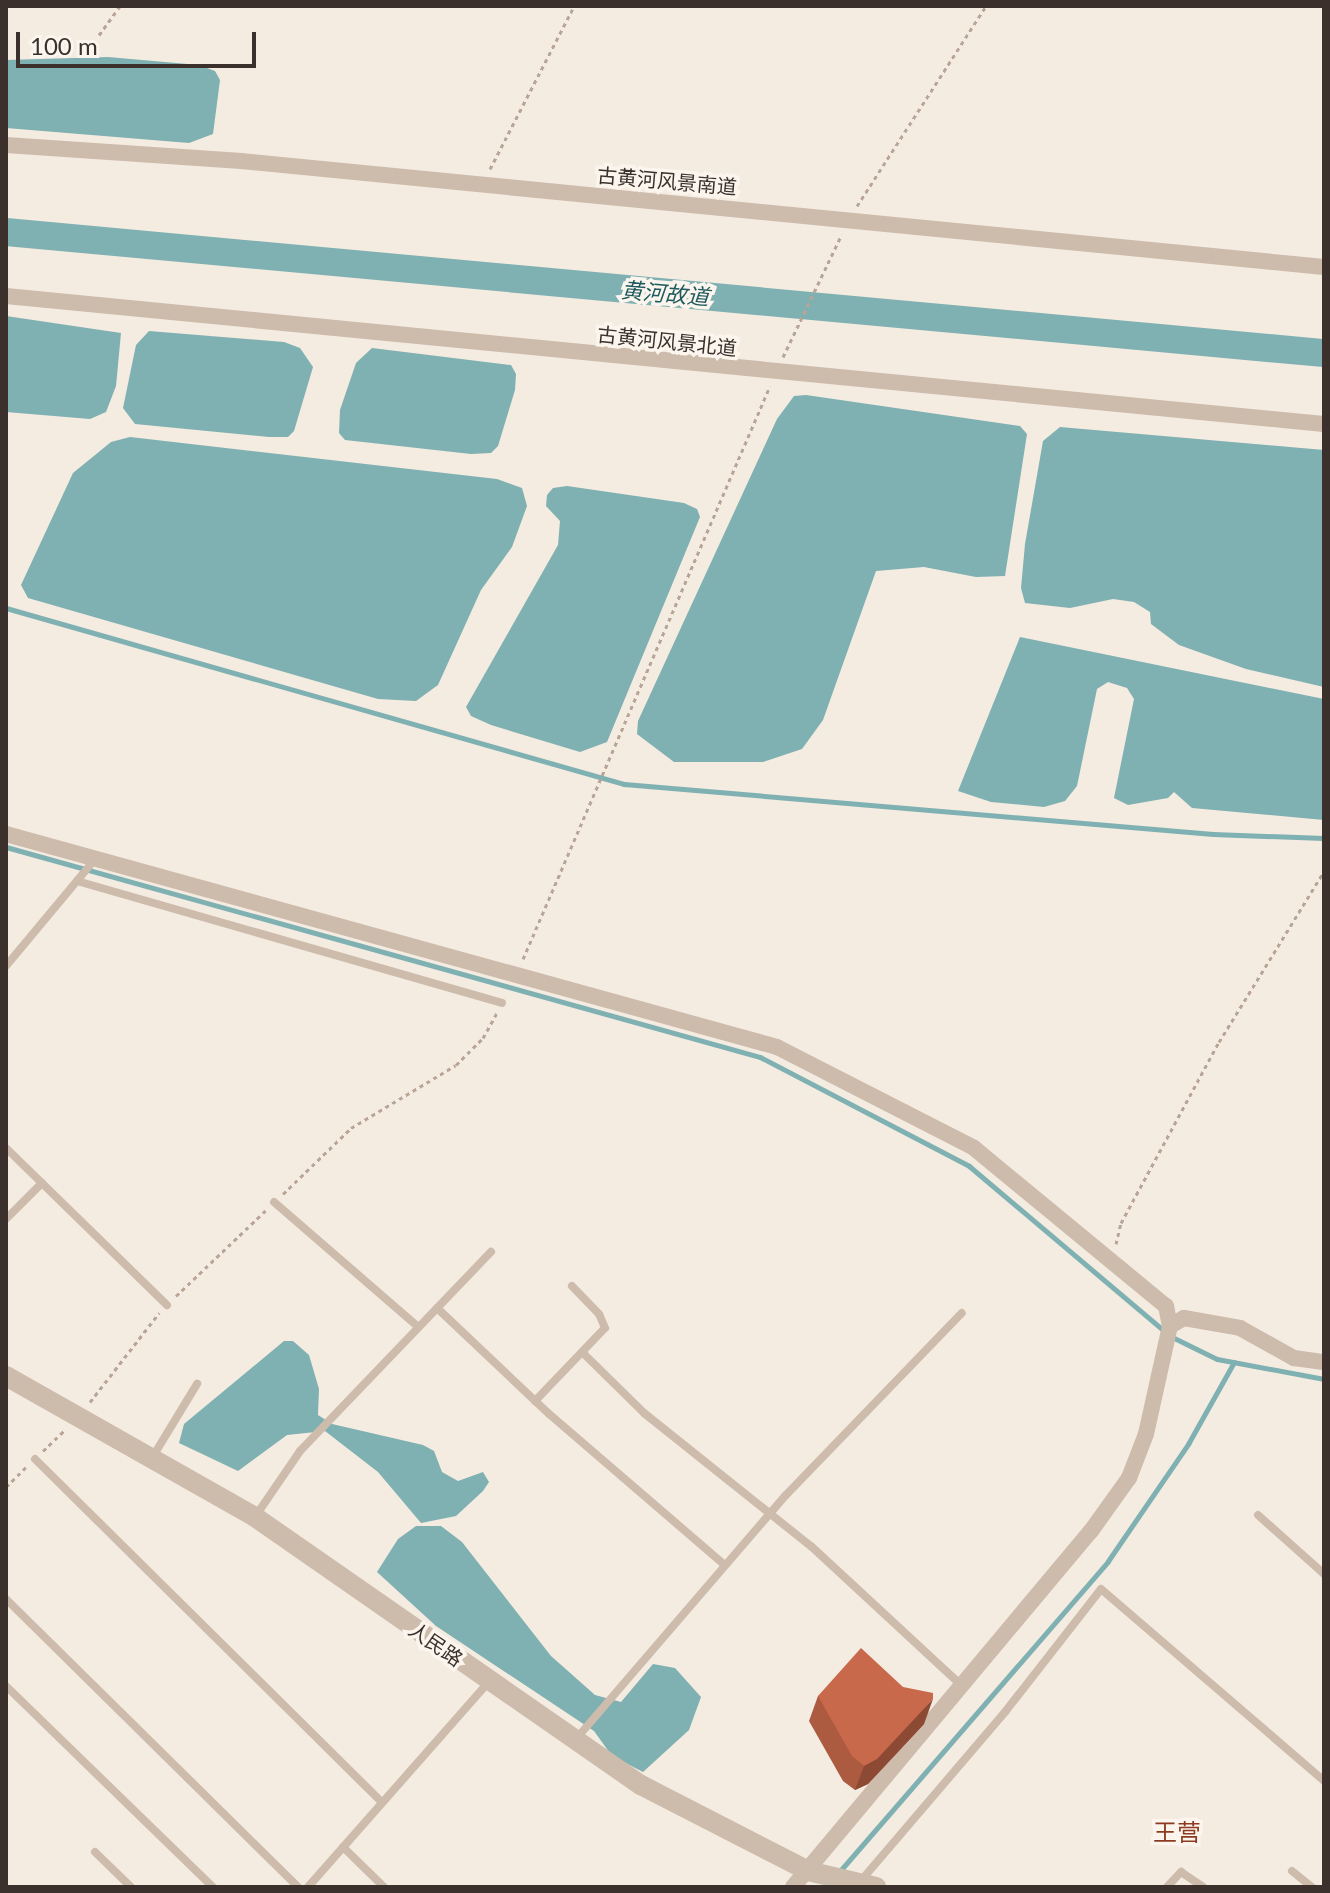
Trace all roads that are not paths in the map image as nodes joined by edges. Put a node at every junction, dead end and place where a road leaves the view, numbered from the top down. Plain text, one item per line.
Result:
1 (6, 145) edge
2 (1324, 267) edge
3 (6, 296) edge
4 (1324, 424) edge
5 (6, 834) edge
6 (93, 861) junction
7 (79, 878) junction
8 (6, 966) edge
9 (502, 1003) road end
10 (6, 1148) edge
11 (42, 1183) junction
12 (274, 1202) road end
13 (6, 1219) edge
14 (491, 1252) dead end
15 (572, 1286) dead end
16 (167, 1305) road end
17 (437, 1308) junction
18 (962, 1313) dead end
19 (417, 1326) junction
20 (1169, 1331) junction
21 (582, 1352) junction
22 (1324, 1362) edge
23 (6, 1376) edge
24 (197, 1384) dead end
25 (535, 1401) junction
26 (152, 1458) junction
27 (35, 1459) road end
28 (770, 1513) junction
29 (1258, 1515) dead end
30 (255, 1517) junction
31 (725, 1565) junction
32 (1324, 1574) edge
33 (6, 1599) edge
34 (489, 1681) junction
35 (6, 1686) edge
36 (962, 1686) junction
37 (575, 1740) junction
38 (1324, 1781) edge
39 (382, 1802) junction
40 (343, 1847) junction
41 (95, 1852) dead end
42 (1292, 1871) dead end
43 (842, 1879) edge
44 (131, 1887) edge
45 (213, 1887) edge
46 (298, 1887) edge
47 (308, 1887) edge
48 (384, 1887) edge
49 (793, 1887) edge
50 (1167, 1887) edge
51 (1203, 1887) edge
52 (1312, 1887) edge

1 - 2 street, 古黄河风景南道
3 - 4 street, 古黄河风景北道
5 - 6 street
6 - 7 lane
6 - 20 street
7 - 8 lane
7 - 9 lane
10 - 11 lane
11 - 13 lane
11 - 16 lane
12 - 19 lane
14 - 17 lane
15 - 21 lane
17 - 19 lane
17 - 25 lane
18 - 28 lane
19 - 30 lane
20 - 22 street
20 - 36 street
21 - 25 lane
21 - 28 lane
23 - 26 street, 人民路
24 - 26 lane
25 - 31 lane
26 - 30 street, 人民路
27 - 39 lane
28 - 31 lane
28 - 36 lane
29 - 32 lane
30 - 34 street, 人民路
31 - 37 lane
33 - 46 lane
34 - 37 street, 人民路
34 - 39 lane
35 - 45 lane
36 - 43 street
37 - 43 street, 人民路
38 - 43 lane
39 - 40 lane
40 - 47 lane
40 - 48 lane
41 - 44 lane
42 - 52 lane
43 - 49 street
50 - 51 lane

